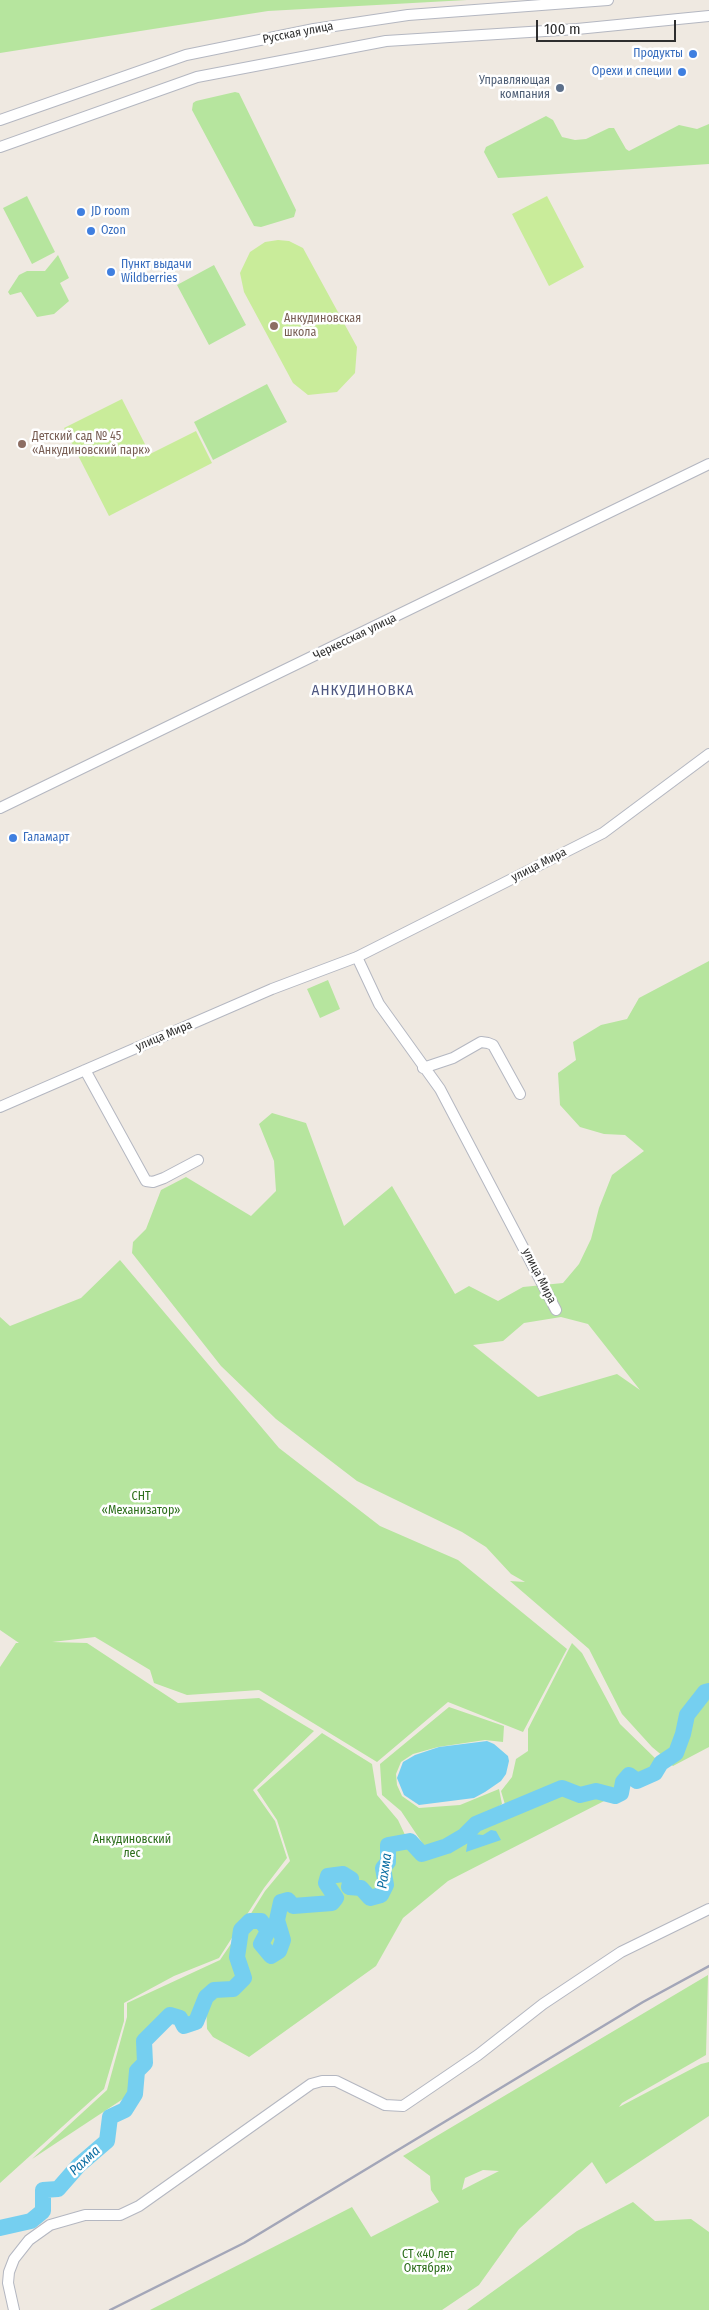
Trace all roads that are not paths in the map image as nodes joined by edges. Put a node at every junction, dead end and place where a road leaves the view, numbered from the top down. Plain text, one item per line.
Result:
1 (608, 0) edge
2 (709, 16) edge
3 (0, 120) edge
4 (0, 147) edge
5 (709, 464) edge
6 (709, 754) edge
7 (0, 808) edge
8 (357, 957) junction
9 (424, 1068) junction
10 (85, 1070) junction
11 (520, 1094) dead end
12 (0, 1107) edge
13 (198, 1160) dead end
14 (556, 1310) dead end
15 (709, 1909) edge
16 (14, 2310) edge

1 - 3 street, Русская улица
2 - 4 street
5 - 7 street, Черкесская улица
6 - 8 street, улица Мира
8 - 9 street, улица Мира
8 - 10 street, улица Мира
9 - 11 street
9 - 14 street, улица Мира
10 - 12 street, улица Мира
10 - 13 street
15 - 16 street

